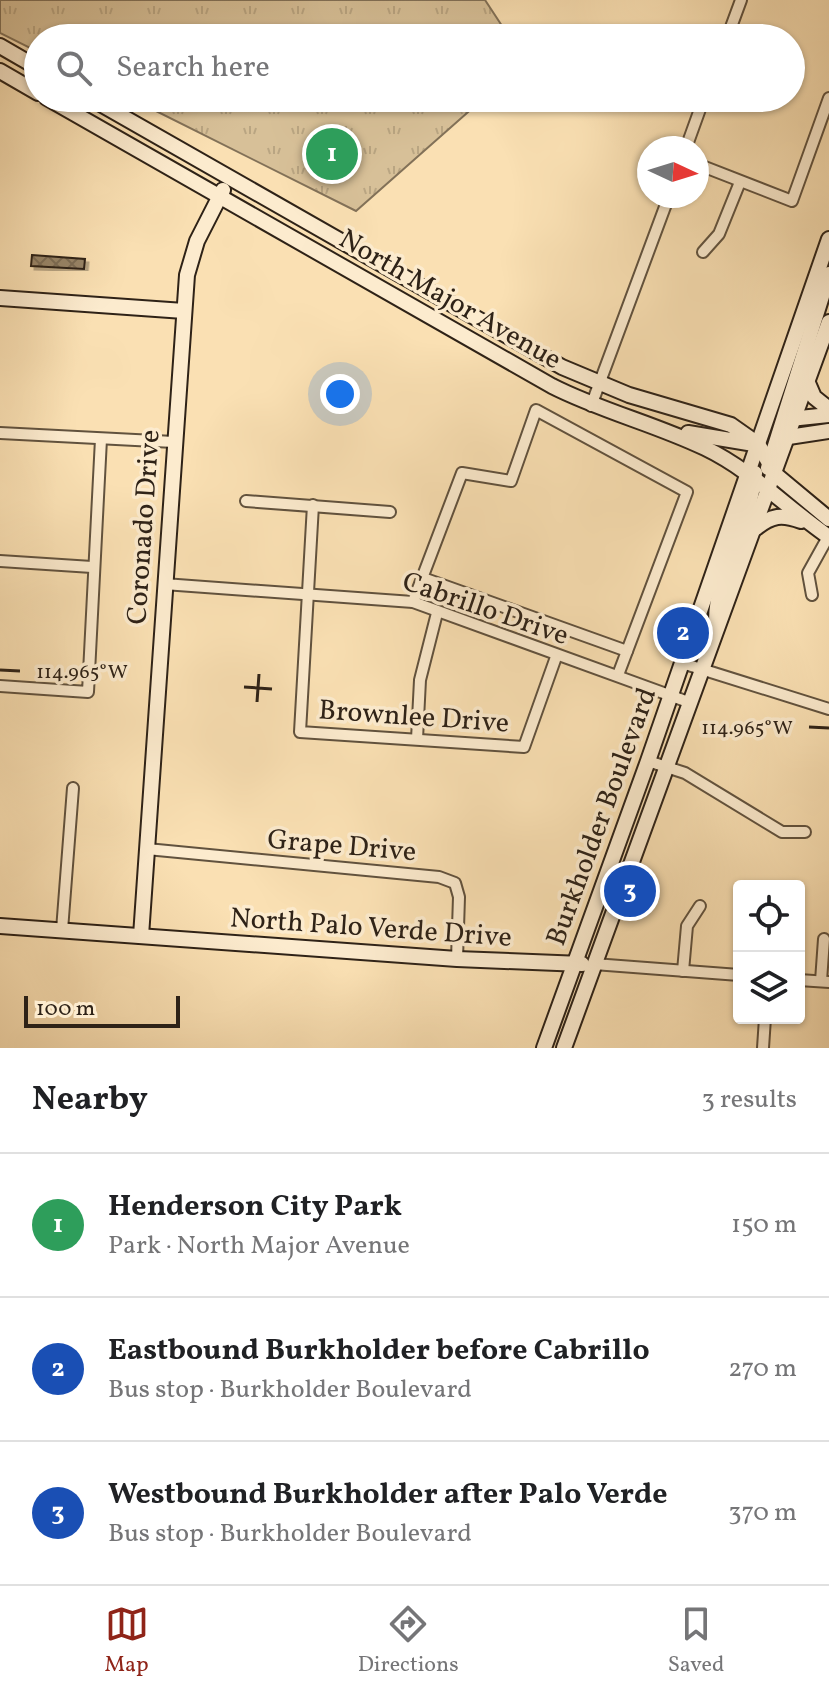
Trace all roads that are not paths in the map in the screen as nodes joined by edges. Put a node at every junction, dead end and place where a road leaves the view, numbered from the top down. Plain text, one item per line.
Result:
1 (741, 0) edge
2 (732, 24) edge
3 (0, 46) edge
4 (24, 60) edge
5 (0, 71) edge
6 (24, 72) edge
7 (14, 79) junction
8 (24, 85) edge
9 (829, 98) edge
10 (71, 112) edge
11 (114, 112) edge
12 (699, 112) edge
13 (690, 136) edge
14 (709, 169) edge
15 (229, 178) junction
16 (740, 182) junction
17 (219, 197) junction
18 (665, 208) edge
19 (829, 239) edge
20 (345, 243) junction
21 (703, 252) dead end
22 (332, 259) junction
23 (829, 274) edge
24 (0, 298) edge
25 (184, 311) junction
26 (829, 322) edge
27 (808, 383) junction
28 (600, 384) junction
29 (591, 406) junction
30 (829, 409) edge
31 (829, 415) edge
32 (788, 419) junction
33 (764, 423) junction
34 (644, 424) junction
35 (731, 425) junction
36 (829, 431) edge
37 (0, 433) edge
38 (782, 438) junction
39 (101, 439) junction
40 (174, 442) junction
41 (758, 444) junction
42 (772, 468) junction
43 (751, 476) junction
44 (770, 491) junction
45 (246, 501) dead end
46 (313, 505) junction
47 (390, 512) dead end
48 (829, 519) edge
49 (811, 524) junction
50 (755, 529) junction
51 (828, 537) edge
52 (0, 561) edge
53 (92, 567) junction
54 (423, 578) junction
55 (164, 584) junction
56 (307, 593) junction
57 (812, 595) dead end
58 (413, 602) junction
59 (437, 613) junction
60 (716, 633) junction
61 (627, 651) junction
62 (556, 657) junction
63 (682, 663) junction
64 (702, 670) junction
65 (618, 675) junction
66 (0, 686) edge
67 (670, 696) junction
68 (691, 703) junction
69 (829, 709) edge
70 (417, 739) junction
71 (648, 761) junction
72 (667, 768) junction
73 (73, 788) dead end
74 (805, 832) dead end
75 (147, 849) junction
76 (700, 906) dead end
77 (0, 926) edge
78 (62, 930) junction
79 (141, 936) junction
80 (824, 939) dead end
81 (457, 959) junction
82 (574, 964) junction
83 (594, 964) junction
84 (683, 971) junction
85 (733, 975) edge
86 (805, 980) edge
87 (825, 981) edge
88 (765, 1024) edge
89 (544, 1048) edge
90 (564, 1048) edge
91 (763, 1048) edge

1 - 2 street
3 - 4 street
5 - 7 street
6 - 7 street
7 - 8 street
9 - 16 street
10 - 17 street, North Major Avenue
11 - 15 street, North Major Avenue
12 - 13 street
14 - 16 street
15 - 17 street, Coronado Drive
15 - 20 street, North Major Avenue
16 - 21 street
17 - 22 street, North Major Avenue
17 - 25 street, Coronado Drive
18 - 28 street
19 - 33 street, Burkholder Boulevard
20 - 22 street
20 - 28 street, North Major Avenue
22 - 29 street, North Major Avenue
23 - 32 street
24 - 25 street
25 - 40 street, Coronado Drive
26 - 27 street, Burkholder Boulevard
27 - 30 street
27 - 32 street, Burkholder Boulevard
28 - 29 street
28 - 35 street, North Major Avenue
29 - 34 street, North Major Avenue
31 - 32 street
32 - 33 street
32 - 38 street, Burkholder Boulevard
33 - 35 street
33 - 41 street, Burkholder Boulevard
34 - 41 street
34 - 43 street, North Major Avenue
35 - 41 street, North Major Avenue
36 - 38 street
37 - 39 street
38 - 41 street
38 - 42 street, Burkholder Boulevard
39 - 40 street
39 - 53 street
40 - 55 street, Coronado Drive
41 - 42 street, North Major Avenue
41 - 43 street, Burkholder Boulevard
42 - 44 street, Burkholder Boulevard
42 - 48 street, North Major Avenue
43 - 44 street, North Major Avenue
43 - 60 street
43 - 63 street, Burkholder Boulevard
44 - 49 street, North Major Avenue
44 - 50 street, Burkholder Boulevard
45 - 46 street
46 - 47 street
46 - 56 street
49 - 50 street
49 - 51 street, North Major Avenue
50 - 60 street, Burkholder Boulevard
51 - 57 street
52 - 53 street
53 - 66 street
54 - 58 street
54 - 61 street
54 - 61 street
55 - 56 street, Cabrillo Drive
55 - 75 street, Coronado Drive
56 - 58 street, Cabrillo Drive
56 - 70 street, Brownlee Drive
58 - 59 street, Cabrillo Drive
59 - 62 street, Cabrillo Drive
59 - 70 street
60 - 64 street, Burkholder Boulevard
61 - 65 street
62 - 65 street, Cabrillo Drive
62 - 70 street, Brownlee Drive
63 - 64 street
63 - 67 street, Burkholder Boulevard
64 - 68 street, Burkholder Boulevard
64 - 69 street
65 - 67 street, Cabrillo Drive
67 - 68 street, Cabrillo Drive
67 - 71 street, Burkholder Boulevard
68 - 72 street, Burkholder Boulevard
71 - 72 street
71 - 82 street, Burkholder Boulevard
72 - 74 street
72 - 83 street, Burkholder Boulevard
73 - 78 street
75 - 79 street, Coronado Drive
75 - 81 street, Grape Drive
76 - 84 street
77 - 78 street, North Palo Verde Drive
78 - 79 street, North Palo Verde Drive
79 - 81 street, North Palo Verde Drive
80 - 87 street
81 - 82 street, North Palo Verde Drive
82 - 83 street, North Palo Verde Drive
82 - 89 street, Burkholder Boulevard
83 - 84 street, North Palo Verde Drive
83 - 90 street, Burkholder Boulevard
84 - 85 street, North Palo Verde Drive
86 - 87 street
88 - 91 street

